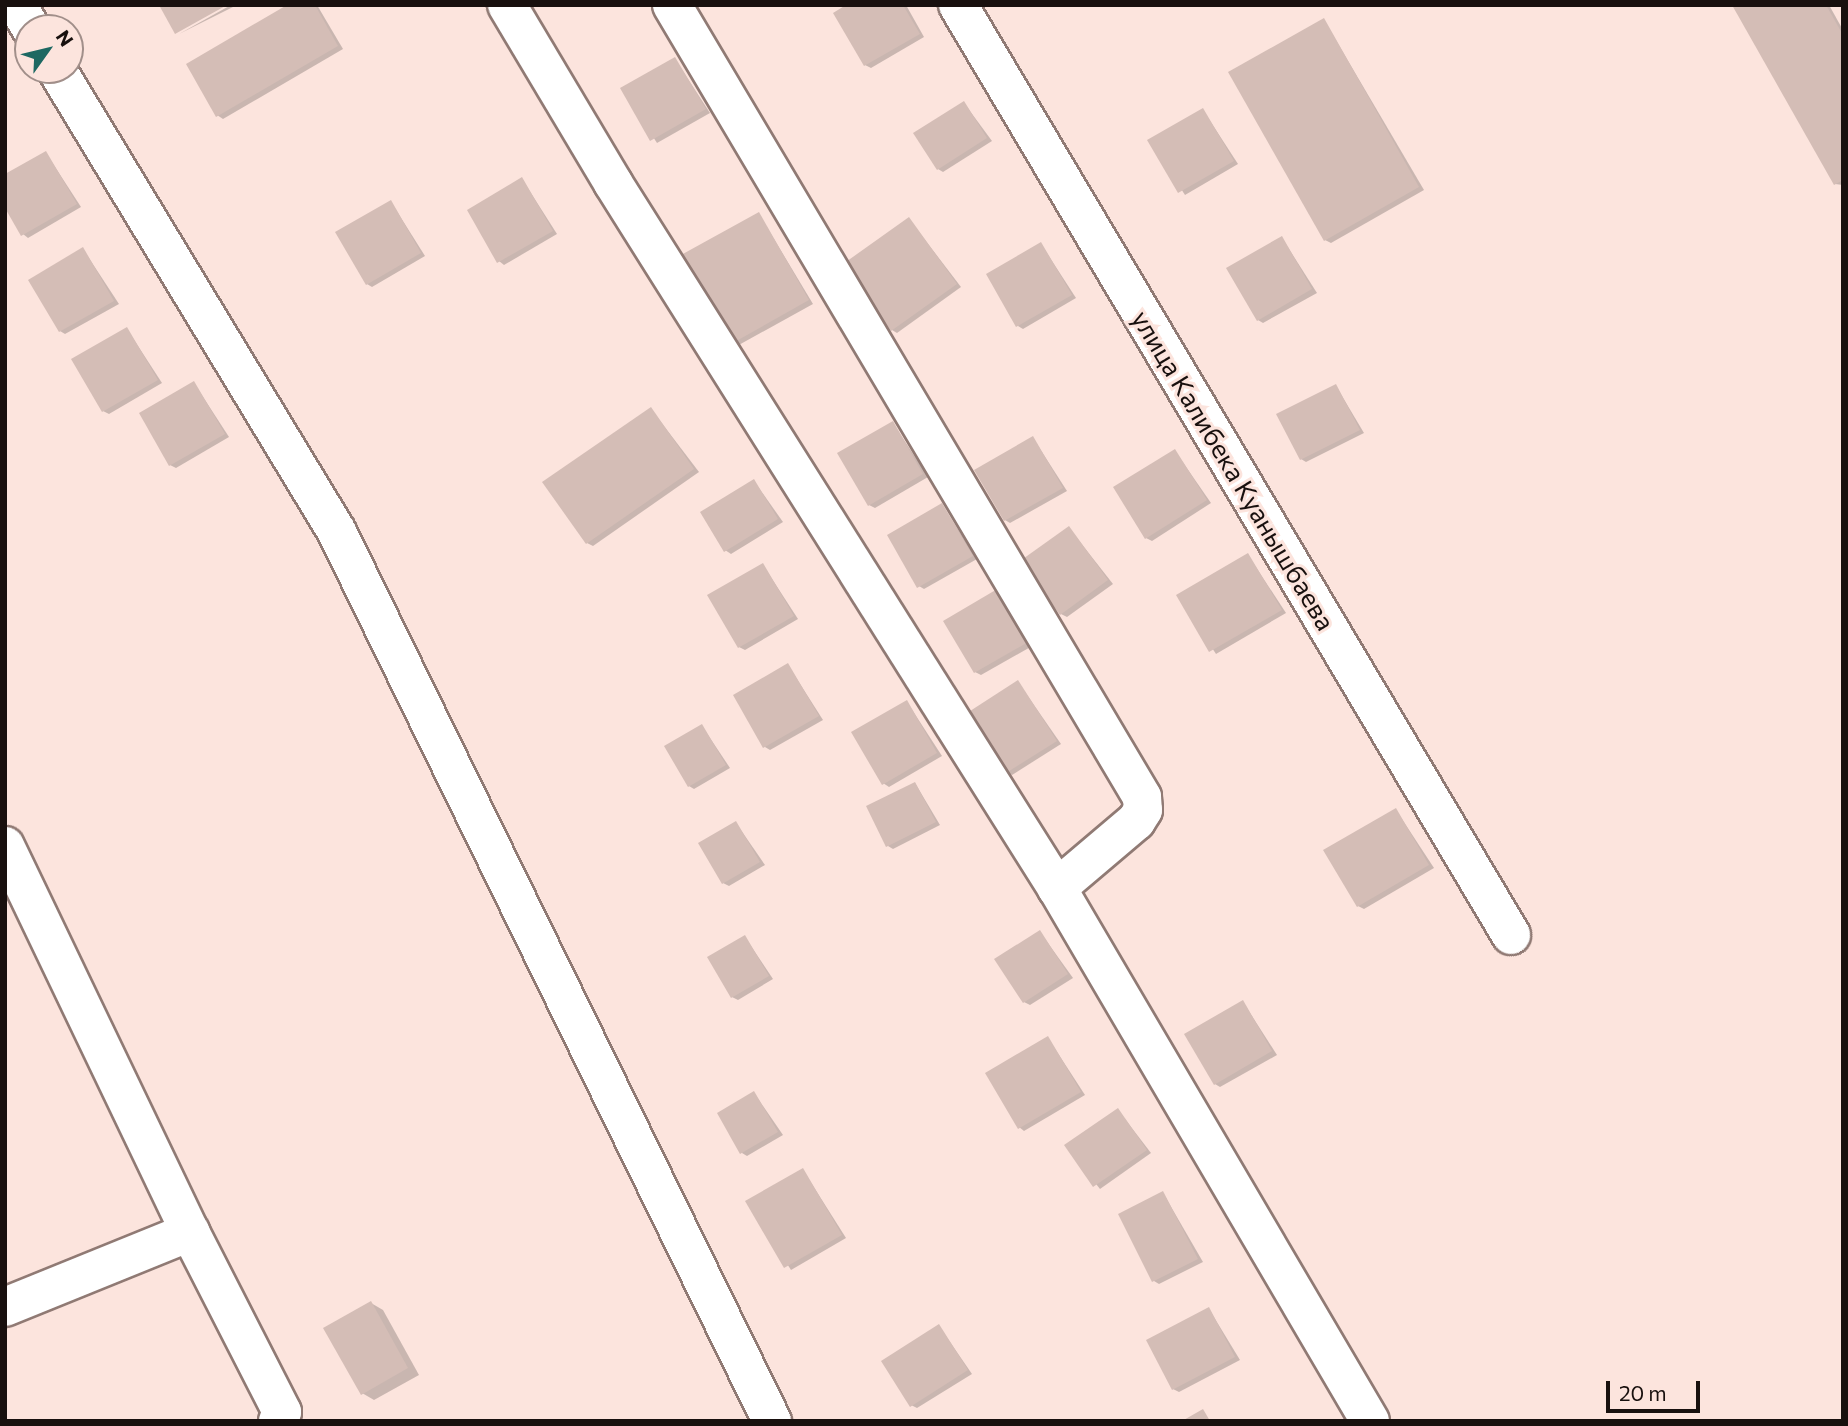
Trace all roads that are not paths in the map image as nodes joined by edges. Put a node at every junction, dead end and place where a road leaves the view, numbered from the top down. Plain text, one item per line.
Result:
1 (507, 5) edge
2 (672, 5) edge
3 (958, 5) edge
4 (65, 84) edge
5 (5, 846) edge
6 (1056, 888) junction
7 (1511, 935) dead end
8 (190, 1232) junction
9 (5, 1307) edge
10 (286, 1418) edge
11 (772, 1421) edge
12 (1370, 1421) edge

1 - 6 street
2 - 6 street
3 - 7 street, улица Калибека Куанышбаева
4 - 11 street
5 - 8 street
6 - 12 street
8 - 9 street
8 - 10 street

